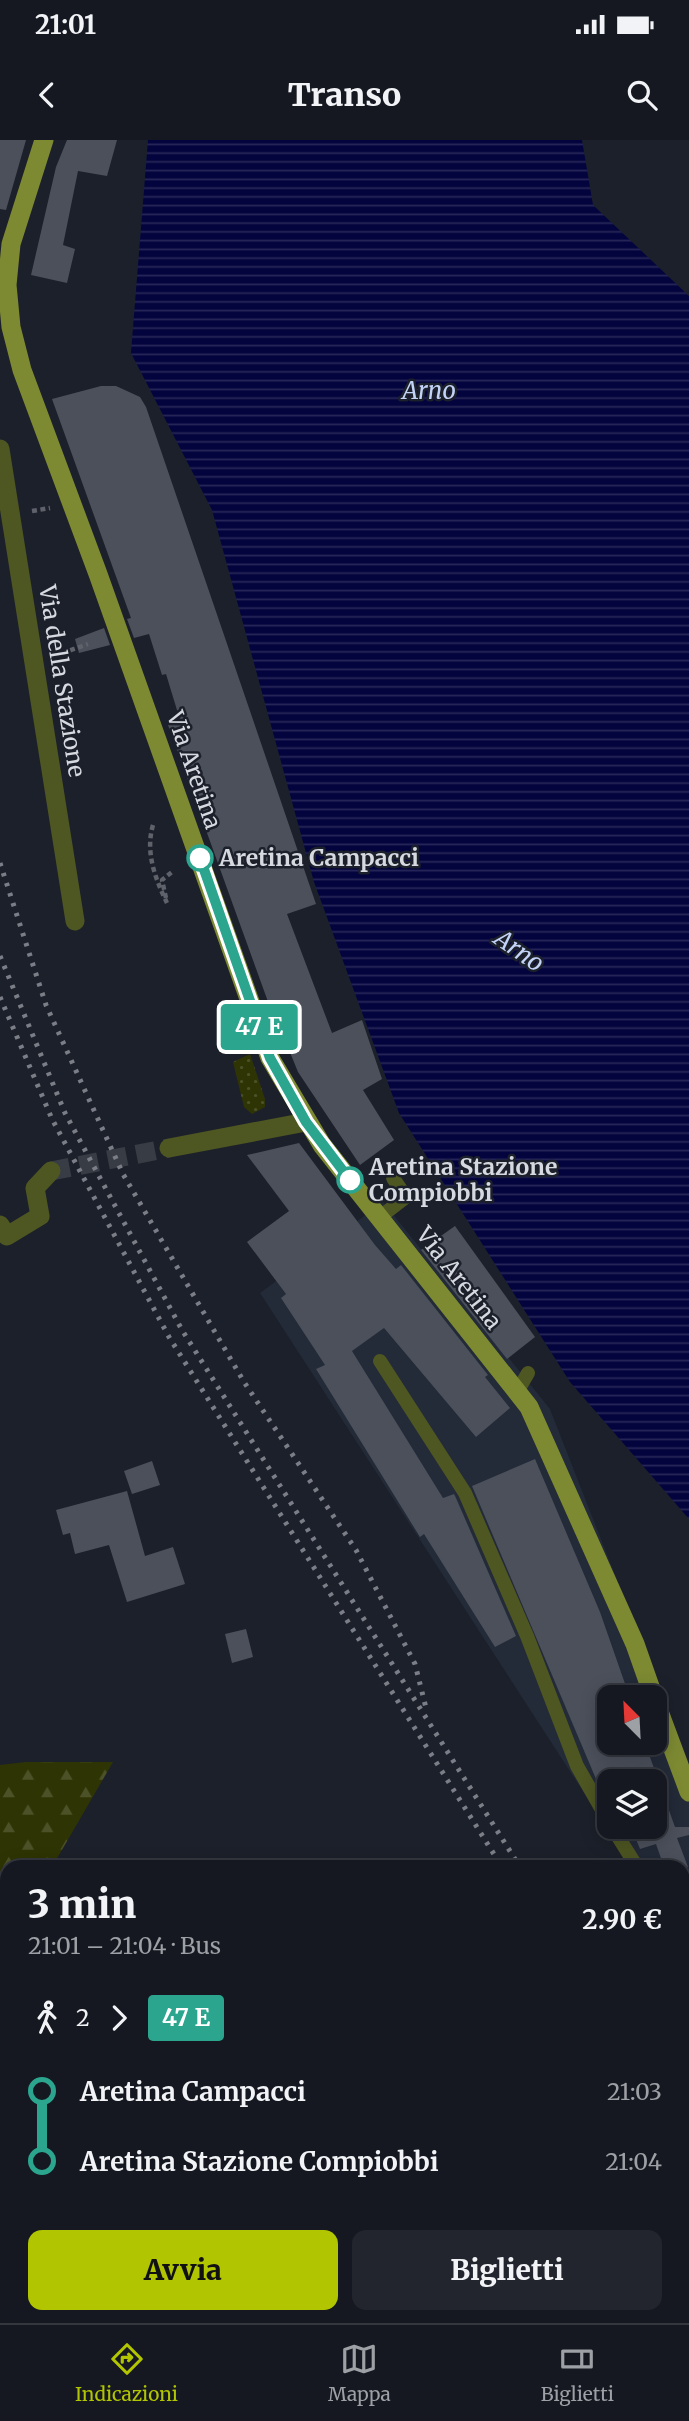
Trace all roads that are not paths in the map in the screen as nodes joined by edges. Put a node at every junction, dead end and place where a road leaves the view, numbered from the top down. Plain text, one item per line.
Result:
1 (44, 140) edge
2 (0, 449) edge
3 (75, 921) dead end
4 (306, 1122) junction
5 (169, 1148) tunnel mouth
6 (51, 1171) dead end
7 (393, 1178) dead end
8 (380, 1217) junction
9 (0, 1225) edge
10 (380, 1361) dead end
11 (528, 1373) dead end
12 (517, 1392) junction
13 (649, 1685) edge
14 (667, 1733) edge
15 (689, 1792) edge
16 (597, 1802) edge
17 (620, 1839) edge
18 (633, 1860) edge

1 - 4 main road, Via Aretina
2 - 3 street, Via della Stazione
4 - 5 street
4 - 8 main road, Via Aretina
6 - 9 street
7 - 8 lane
8 - 12 main road, Via Aretina
10 - 16 lane
11 - 12 lane
12 - 13 main road, Via Aretina
14 - 15 main road, Via Aretina
17 - 18 lane

